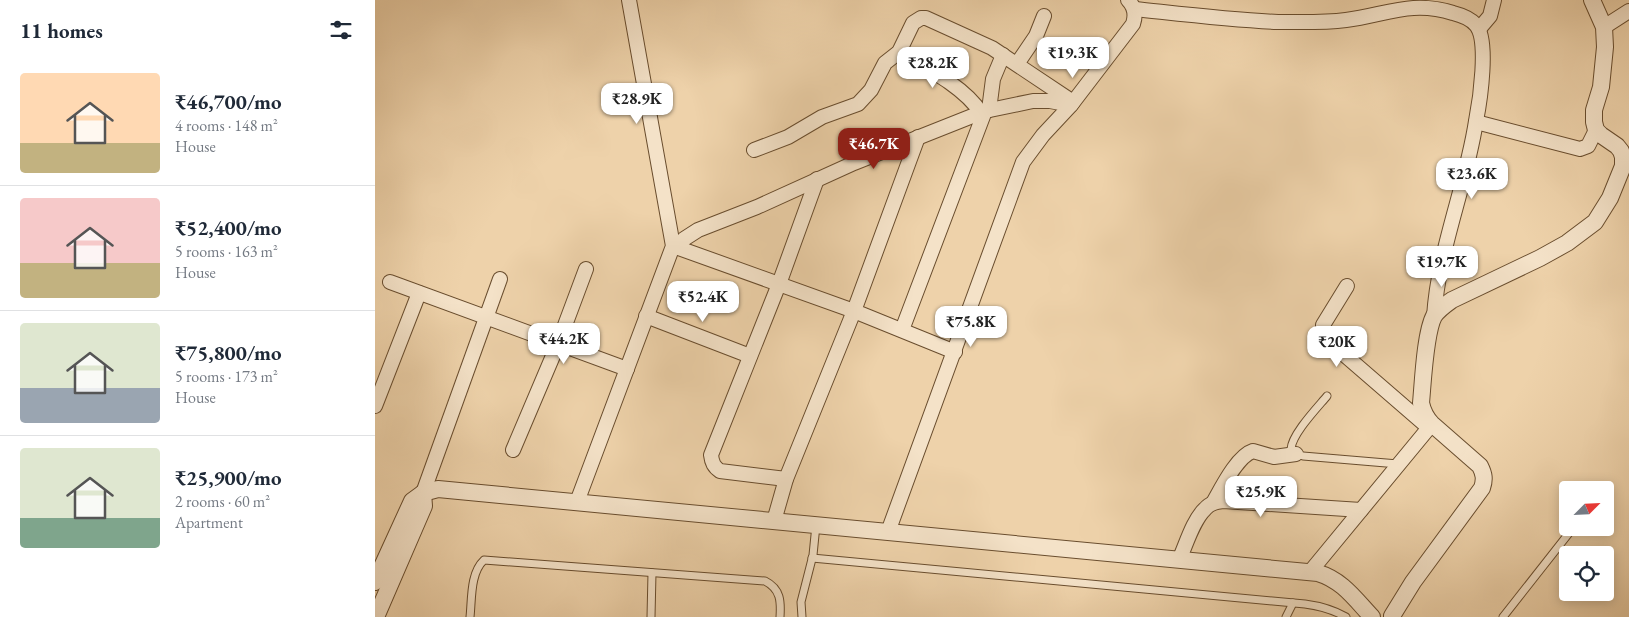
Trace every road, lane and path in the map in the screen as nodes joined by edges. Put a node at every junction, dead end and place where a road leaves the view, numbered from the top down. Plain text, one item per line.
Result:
1 (629, 0) edge
2 (1495, 0) edge
3 (1592, 0) edge
4 (1131, 4) edge
5 (1393, 5) edge
6 (1629, 11) edge
7 (1044, 16) dead end
8 (1604, 26) junction
9 (1479, 29) junction
10 (899, 52) junction
11 (1003, 55) junction
12 (1017, 64) junction
13 (1072, 103) junction
14 (985, 111) junction
15 (1476, 122) junction
16 (1597, 130) junction
17 (918, 137) junction
18 (1623, 147) edge
19 (754, 150) dead end
20 (817, 179) junction
21 (676, 247) junction
22 (586, 269) dead end
23 (500, 279) dead end
24 (390, 282) dead end
25 (779, 284) junction
26 (1347, 286) dead end
27 (419, 293) junction
28 (854, 311) junction
29 (646, 316) junction
30 (1434, 317) junction
31 (486, 318) junction
32 (902, 330) junction
33 (557, 344) junction
34 (955, 352) junction
35 (750, 356) junction
36 (627, 369) junction
37 (1327, 396) dead end
38 (375, 406) edge
39 (1431, 426) junction
40 (513, 450) dead end
41 (1296, 454) junction
42 (1399, 464) junction
43 (785, 480) junction
44 (423, 493) junction
45 (577, 502) junction
46 (1213, 503) junction
47 (1361, 510) junction
48 (774, 521) junction
49 (816, 525) junction
50 (888, 532) junction
51 (1567, 536) edge
52 (812, 558) junction
53 (1179, 560) junction
54 (1310, 572) junction
55 (652, 573) junction
56 (375, 582) edge
57 (1293, 603) junction
58 (1388, 616) edge
59 (376, 617) edge
60 (470, 617) edge
61 (651, 617) edge
62 (779, 617) edge
63 (803, 617) edge
64 (1286, 617) edge
65 (1346, 617) edge
66 (1372, 617) edge
67 (1503, 617) edge

1 - 21 street
2 - 9 street
3 - 8 street
4 - 5 street
4 - 13 street
5 - 9 street
6 - 8 street
7 - 12 street
8 - 16 street
9 - 15 street
10 - 11 street
10 - 14 street
10 - 19 street
11 - 12 street
11 - 14 street
12 - 13 street
13 - 14 street
13 - 34 street
14 - 17 street
14 - 32 street
15 - 16 street
15 - 30 street
16 - 18 street
17 - 20 street
17 - 28 street
18 - 30 street
20 - 21 street
20 - 25 street
21 - 25 street
21 - 29 street
22 - 33 street
23 - 31 street
24 - 27 street
25 - 28 street
25 - 35 street
26 - 39 street
27 - 31 street
27 - 38 street
28 - 32 street
28 - 43 street
29 - 35 street
29 - 36 street
30 - 39 street
31 - 33 street
31 - 44 street
32 - 34 street
33 - 36 street
33 - 40 street
34 - 50 street
35 - 43 street
36 - 45 street
37 - 41 lane
39 - 42 street
39 - 58 street
41 - 42 lane
41 - 46 street
42 - 47 street
43 - 48 street
44 - 45 street
44 - 56 street
44 - 59 street
45 - 48 street
46 - 47 street
46 - 53 street
47 - 54 street
48 - 49 street
49 - 50 street
49 - 52 lane
50 - 53 street
51 - 67 lane
52 - 57 lane
52 - 63 lane
53 - 54 street
54 - 66 street
55 - 60 lane
55 - 61 lane
55 - 62 lane
57 - 64 lane
57 - 65 lane

